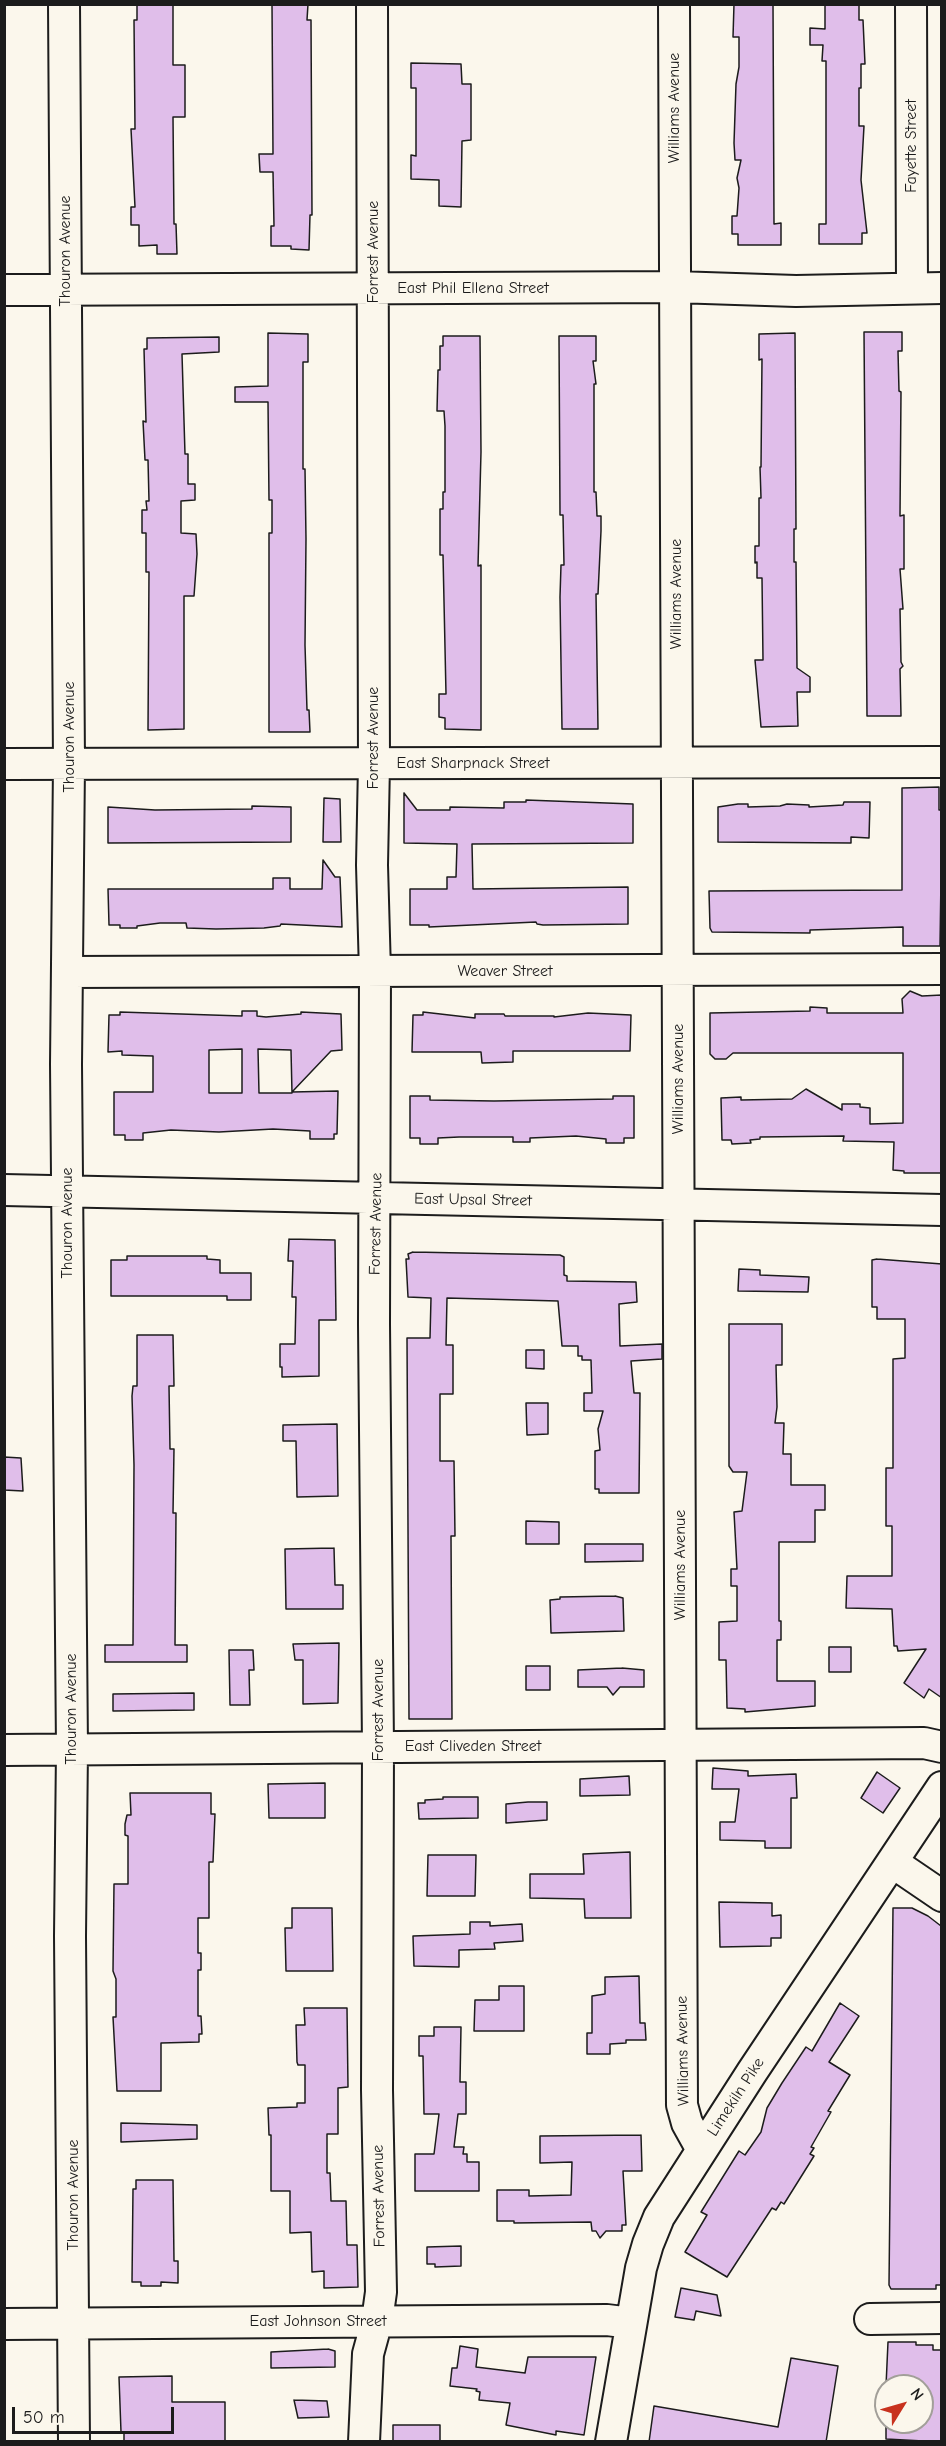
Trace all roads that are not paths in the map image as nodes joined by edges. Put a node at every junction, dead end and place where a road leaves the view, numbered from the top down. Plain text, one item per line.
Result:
1 (64, 4) edge
2 (372, 4) edge
3 (674, 4) edge
4 (911, 4) edge
5 (675, 287) junction
6 (912, 287) junction
7 (373, 288) junction
8 (942, 288) edge
9 (4, 290) edge
10 (66, 290) junction
11 (942, 762) edge
12 (677, 763) junction
13 (4, 764) edge
14 (69, 764) junction
15 (374, 764) junction
16 (942, 969) edge
17 (678, 970) junction
18 (68, 972) junction
19 (375, 972) junction
20 (4, 1190) edge
21 (68, 1193) junction
22 (376, 1198) junction
23 (679, 1204) junction
24 (942, 1210) edge
25 (681, 1744) junction
26 (378, 1746) junction
27 (942, 1747) edge
28 (72, 1749) junction
29 (4, 1750) edge
30 (942, 1787) edge
31 (892, 1862) junction
32 (942, 1896) edge
33 (702, 2150) junction
34 (942, 2318) edge
35 (870, 2319) dead end
36 (377, 2321) junction
37 (74, 2323) junction
38 (631, 2323) junction
39 (4, 2324) edge
40 (74, 2442) edge
41 (364, 2442) edge
42 (610, 2442) edge

1 - 10 street, Thouron Avenue
2 - 7 street, Forrest Avenue
3 - 5 street, Williams Avenue
4 - 6 street, Fayette Street
5 - 6 street, East Phil Ellena Street
5 - 7 street, East Phil Ellena Street
5 - 12 street, Williams Avenue
6 - 8 street, East Phil Ellena Street
7 - 10 street, East Phil Ellena Street
7 - 15 street, Forrest Avenue
9 - 10 street, East Phil Ellena Street
10 - 14 street, Thouron Avenue
11 - 12 street, East Sharpnack Street
12 - 15 street, East Sharpnack Street
12 - 17 street, Williams Avenue
13 - 14 street, East Sharpnack Street
14 - 15 street, East Sharpnack Street
14 - 18 street, Thouron Avenue
15 - 19 street, Forrest Avenue
16 - 17 street, Weaver Street
17 - 19 street, Weaver Street
17 - 23 street, Williams Avenue
18 - 19 street, Weaver Street
18 - 21 street, Thouron Avenue
19 - 22 street, Forrest Avenue
20 - 21 street, East Upsal Street
21 - 22 street, East Upsal Street
21 - 28 street, Thouron Avenue
22 - 23 street, East Upsal Street
22 - 26 street, Forrest Avenue
23 - 24 street, East Upsal Street
23 - 25 street, Williams Avenue
25 - 26 street, East Cliveden Street
25 - 27 street, East Cliveden Street
25 - 33 street, Williams Avenue
26 - 28 street, East Cliveden Street
26 - 36 street, Forrest Avenue
28 - 29 street, East Cliveden Street
28 - 37 street, Thouron Avenue
30 - 31 street, Limekiln Pike
31 - 32 street
31 - 33 street, Limekiln Pike
33 - 38 street, Limekiln Pike
34 - 35 street
36 - 37 street, East Johnson Street
36 - 38 street, East Johnson Street
36 - 41 street, Forrest Avenue
37 - 39 street, East Johnson Street
37 - 40 street, Thouron Avenue
38 - 42 street, Limekiln Pike

